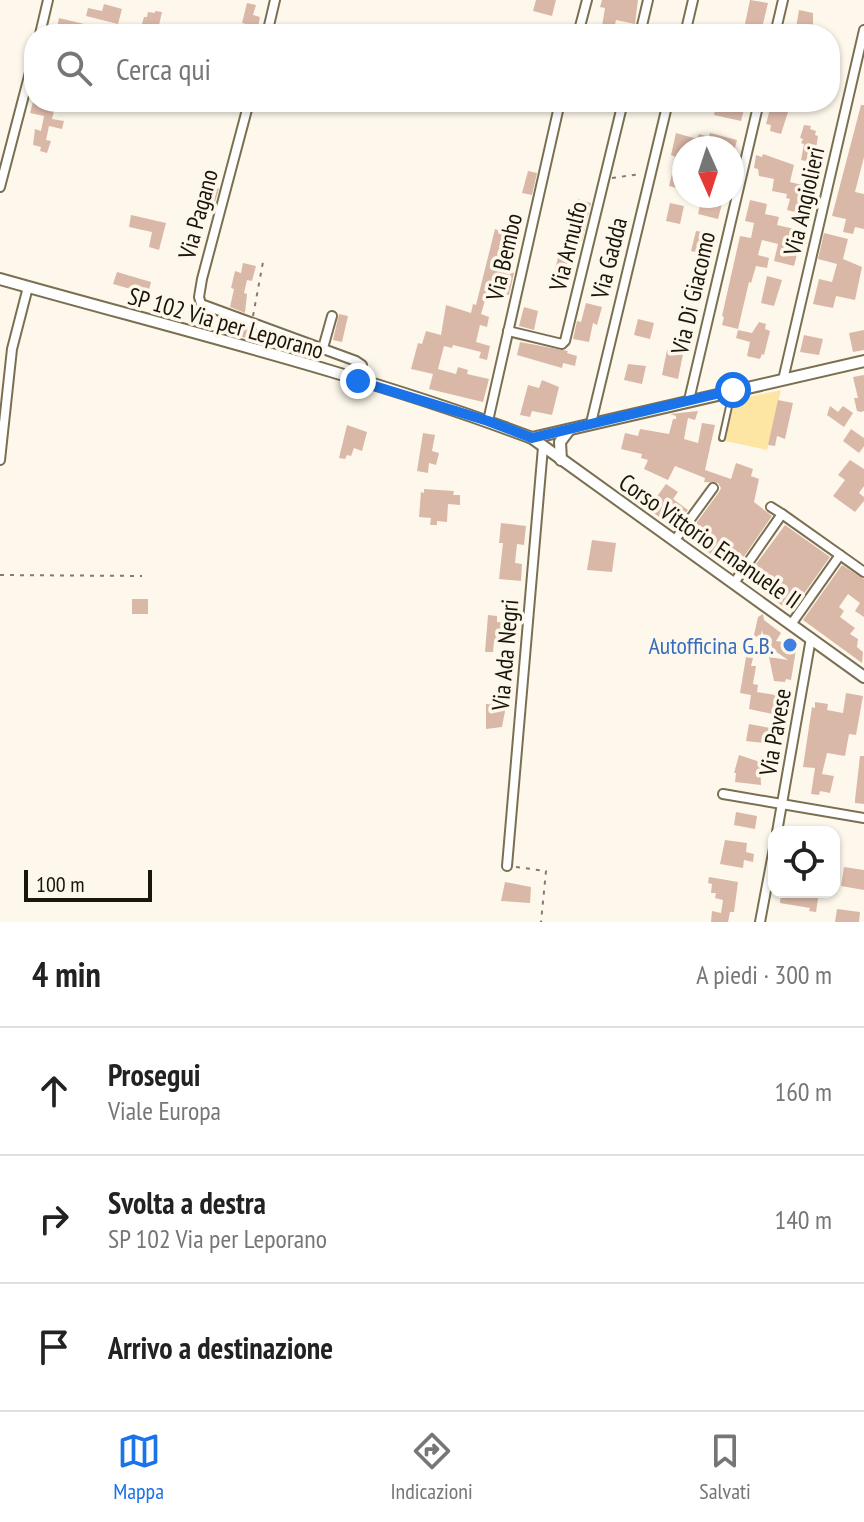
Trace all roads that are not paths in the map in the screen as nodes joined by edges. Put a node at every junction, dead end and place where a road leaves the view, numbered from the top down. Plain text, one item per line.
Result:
1 (48, 0) edge
2 (275, 0) edge
3 (587, 0) edge
4 (648, 0) edge
5 (693, 0) edge
6 (783, 0) edge
7 (42, 24) edge
8 (269, 24) edge
9 (581, 24) edge
10 (642, 24) edge
11 (687, 24) edge
12 (777, 24) edge
13 (864, 30) edge
14 (24, 95) edge
15 (246, 112) edge
16 (558, 112) edge
17 (621, 112) edge
18 (666, 112) edge
19 (757, 112) edge
20 (0, 187) edge
21 (0, 279) edge
22 (28, 287) junction
23 (332, 316) dead end
24 (508, 331) junction
25 (323, 348) junction
26 (864, 361) edge
27 (783, 380) junction
28 (358, 381) junction
29 (733, 390) junction
30 (689, 400) junction
31 (488, 421) junction
32 (591, 423) junction
33 (571, 428) junction
34 (532, 438) junction
35 (722, 438) dead end
36 (543, 447) junction
37 (0, 460) edge
38 (561, 460) junction
39 (713, 488) dead end
40 (771, 507) dead end
41 (782, 514) junction
42 (675, 540) junction
43 (840, 555) junction
44 (864, 572) edge
45 (734, 583) junction
46 (792, 623) junction
47 (811, 638) junction
48 (863, 673) edge
49 (723, 794) dead end
50 (782, 803) junction
51 (864, 818) edge
52 (778, 826) edge
53 (507, 866) road end
54 (768, 880) edge
55 (760, 922) edge

1 - 7 street
2 - 8 street
3 - 9 street
4 - 10 street
5 - 11 street
6 - 12 street
13 - 27 street, Via Angiolieri
14 - 20 street
15 - 25 street, Via Pagano
16 - 24 street, Via Bembo
17 - 24 street, Via Arnulfo
18 - 32 street, Via Gadda
19 - 30 street, Via Di Giacomo
21 - 22 street, SP 102 Via per Leporano
22 - 28 street, SP 102 Via per Leporano
22 - 37 street
23 - 25 street
24 - 31 street, Via Bembo
25 - 28 street, Via Pagano
26 - 27 street
27 - 29 street
28 - 31 street, SP 102 Via per Leporano
29 - 30 street
29 - 35 lane
30 - 32 street
31 - 34 street, SP 102 Via per Leporano
32 - 33 street
33 - 34 street
33 - 38 street
34 - 36 street, Corso Vittorio Emanuele II
36 - 38 street, Corso Vittorio Emanuele II
36 - 53 street, Via Ada Negri
38 - 42 street, Corso Vittorio Emanuele II
39 - 42 street
40 - 41 street
41 - 43 street
41 - 45 street
42 - 45 street, Corso Vittorio Emanuele II
43 - 44 street
43 - 46 street
45 - 46 street, Corso Vittorio Emanuele II
46 - 47 street, Corso Vittorio Emanuele II
47 - 48 street, Corso Vittorio Emanuele II
47 - 50 street, Via Pavese
49 - 50 street
50 - 51 street
50 - 52 street, Via Pavese
54 - 55 street

